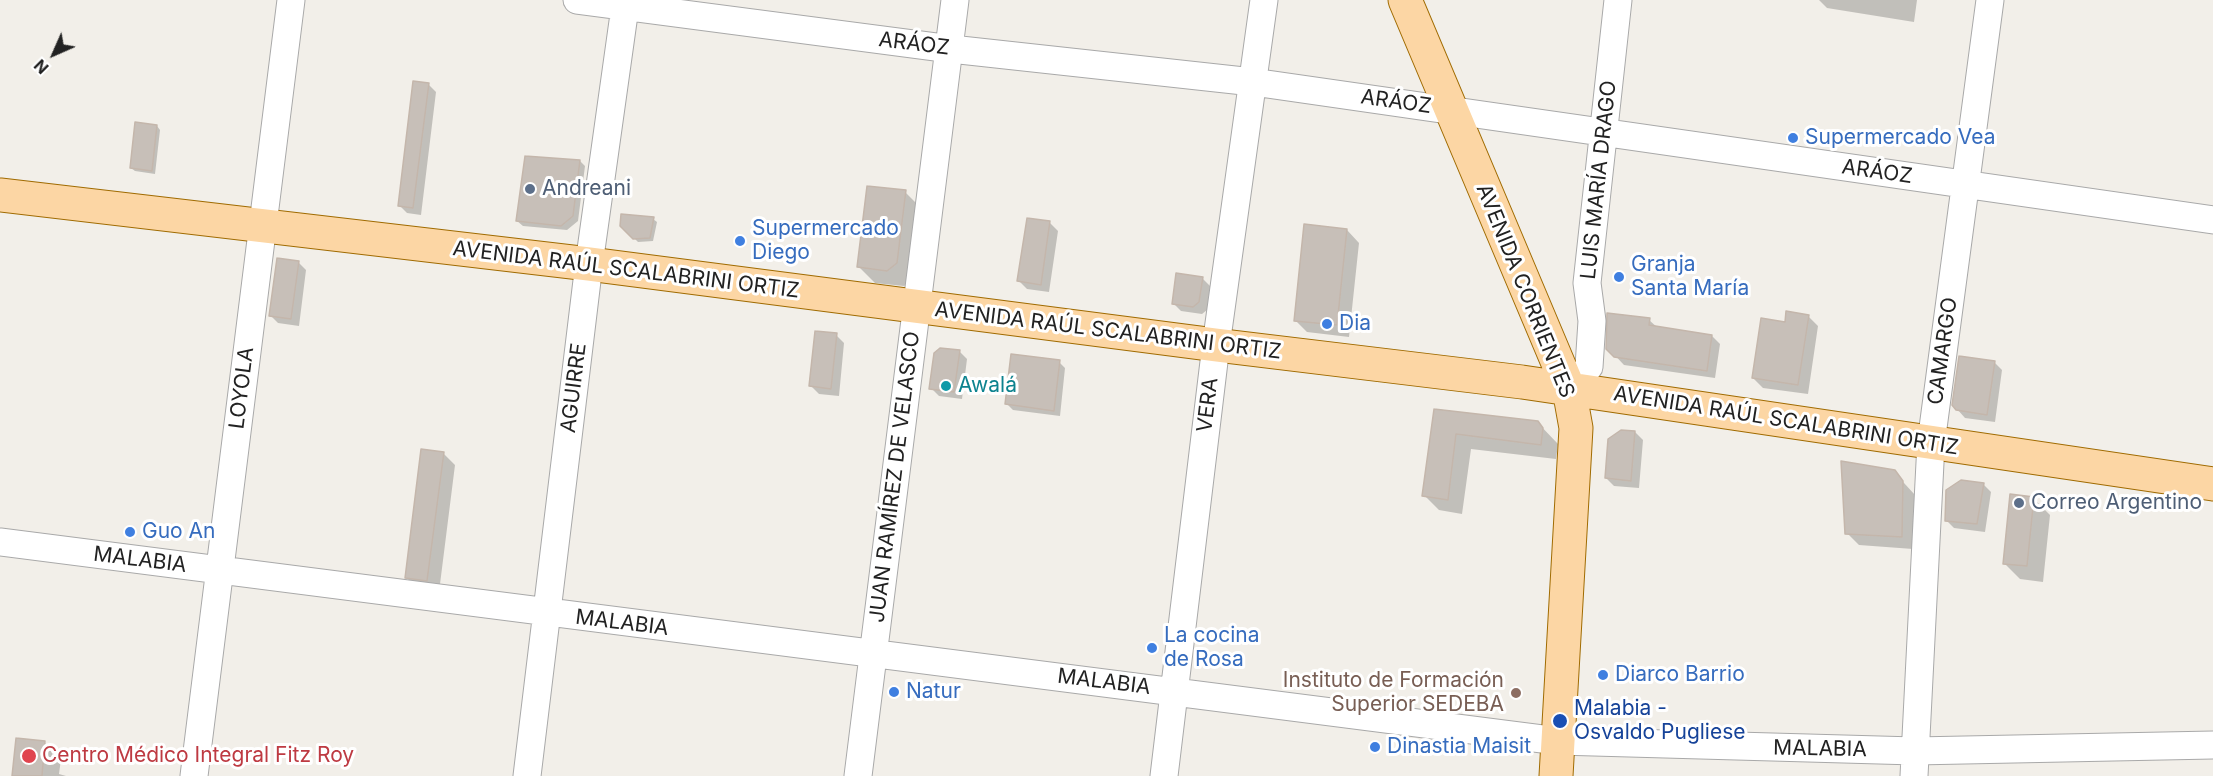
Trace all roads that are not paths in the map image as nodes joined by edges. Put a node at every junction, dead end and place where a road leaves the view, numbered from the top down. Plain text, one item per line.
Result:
1 (291, 0) edge
2 (578, 0) edge
3 (955, 0) edge
4 (1264, 0) edge
5 (1405, 0) edge
6 (1618, 0) edge
7 (1990, 0) edge
8 (625, 3) edge
9 (951, 49) junction
10 (1253, 82) junction
11 (1452, 110) junction
12 (1604, 134) junction
13 (1966, 185) junction
14 (0, 195) edge
15 (2213, 220) edge
16 (261, 225) junction
17 (589, 264) junction
18 (915, 307) junction
19 (1216, 345) junction
20 (1569, 389) junction
21 (1930, 443) junction
22 (2213, 484) edge
23 (0, 542) edge
24 (221, 570) junction
25 (547, 614) junction
26 (874, 654) junction
27 (1174, 690) junction
28 (1558, 741) junction
29 (2213, 745) edge
30 (1915, 764) edge
31 (194, 776) edge
32 (527, 776) edge
33 (858, 776) edge
34 (1164, 776) edge
35 (1556, 776) edge

1 - 16 street, LOYOLA
2 - 8 street, ARÁOZ
3 - 9 street, JUAN RAMÍREZ DE VELASCO
4 - 10 street, VERA
5 - 11 main road, AVENIDA CORRIENTES
6 - 12 street, LUIS MARÍA DRAGO
7 - 13 street, CAMARGO
8 - 9 street, ARÁOZ
8 - 17 street, AGUIRRE
9 - 10 street, ARÁOZ
9 - 18 street, JUAN RAMÍREZ DE VELASCO
10 - 11 street, ARÁOZ
10 - 19 street, VERA
11 - 12 street, ARÁOZ
11 - 20 main road, AVENIDA CORRIENTES
12 - 13 street, ARÁOZ
12 - 20 street, LUIS MARÍA DRAGO
13 - 15 street, ARÁOZ
13 - 21 street, CAMARGO
14 - 16 main road, AVENIDA RAÚL SCALABRINI ORTIZ
16 - 17 main road, AVENIDA RAÚL SCALABRINI ORTIZ
16 - 24 street, LOYOLA
17 - 18 main road, AVENIDA RAÚL SCALABRINI ORTIZ
17 - 25 street, AGUIRRE
18 - 19 main road, AVENIDA RAÚL SCALABRINI ORTIZ
18 - 26 street, JUAN RAMÍREZ DE VELASCO
19 - 20 main road, AVENIDA RAÚL SCALABRINI ORTIZ
19 - 27 street, VERA
20 - 21 main road, AVENIDA RAÚL SCALABRINI ORTIZ
20 - 28 main road, AVENIDA CORRIENTES
21 - 22 main road, AVENIDA RAÚL SCALABRINI ORTIZ
21 - 30 street, CAMARGO
23 - 24 street, MALABIA
24 - 25 street, MALABIA
24 - 31 street, LOYOLA
25 - 26 street, MALABIA
25 - 32 street, AGUIRRE
26 - 27 street, MALABIA
26 - 33 street, JUAN RAMÍREZ DE VELASCO
27 - 28 street, MALABIA
27 - 34 street, VERA
28 - 30 street, MALABIA
28 - 35 main road, AVENIDA CORRIENTES
29 - 30 street, MALABIA

